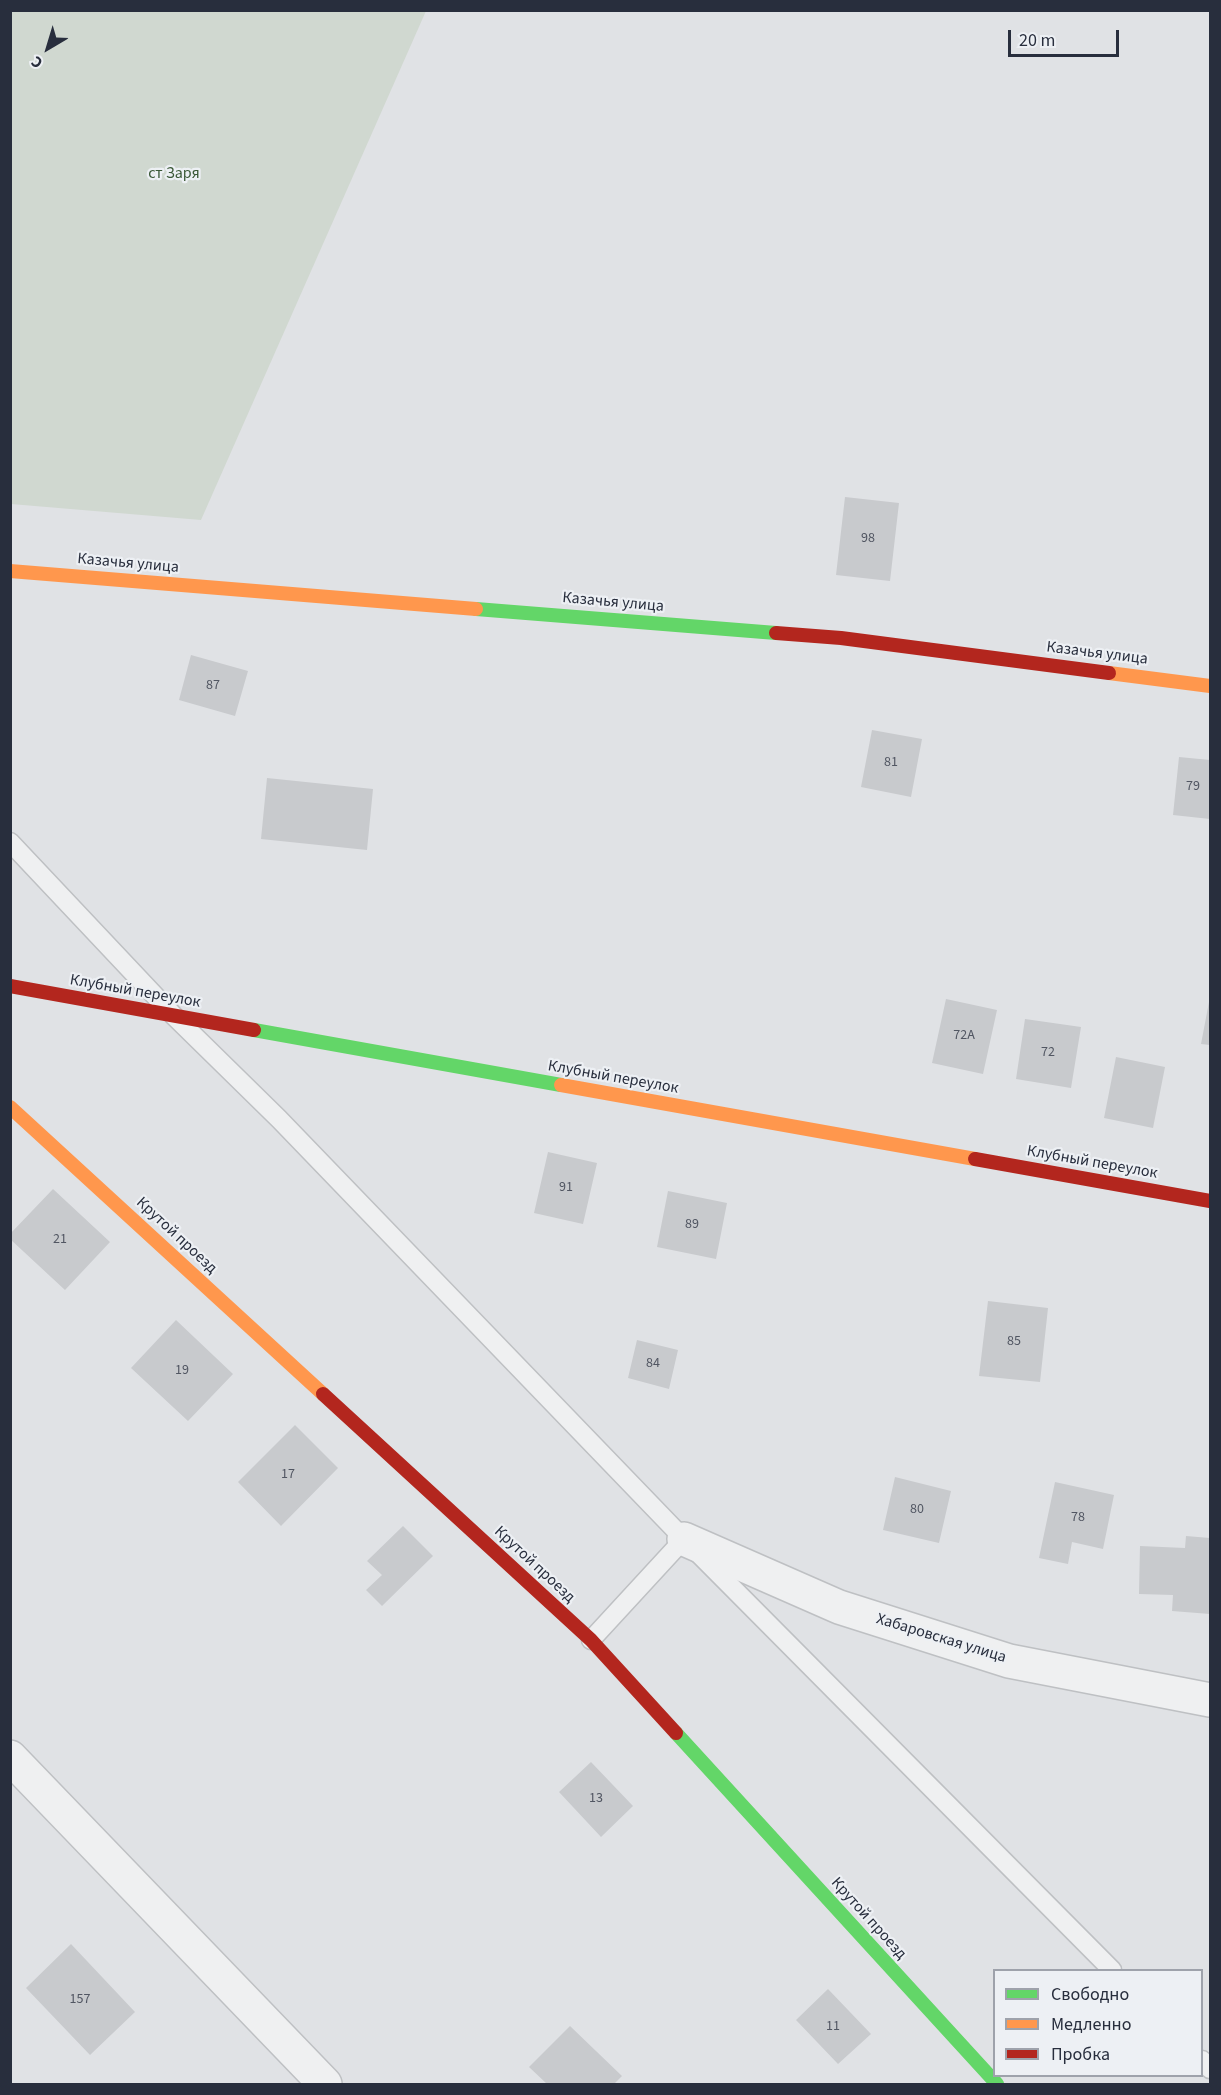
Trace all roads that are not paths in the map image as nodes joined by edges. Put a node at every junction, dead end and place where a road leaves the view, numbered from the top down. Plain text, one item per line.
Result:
1 (10, 571) edge
2 (1210, 686) edge
3 (10, 842) edge
4 (10, 986) edge
5 (174, 1016) junction
6 (10, 1107) edge
7 (1210, 1201) edge
8 (684, 1539) junction
9 (591, 1640) junction
10 (1210, 1700) edge
11 (10, 1757) edge
12 (1110, 1969) edge
13 (325, 2085) edge
14 (997, 2085) edge

1 - 2 street, Казачья улица
3 - 5 lane
4 - 5 street, Клубный переулок
5 - 7 street, Клубный переулок
5 - 8 lane
6 - 9 street, Крутой проезд
8 - 9 lane
8 - 10 street, Хабаровская улица
8 - 12 lane
9 - 14 street, Крутой проезд
11 - 13 street

